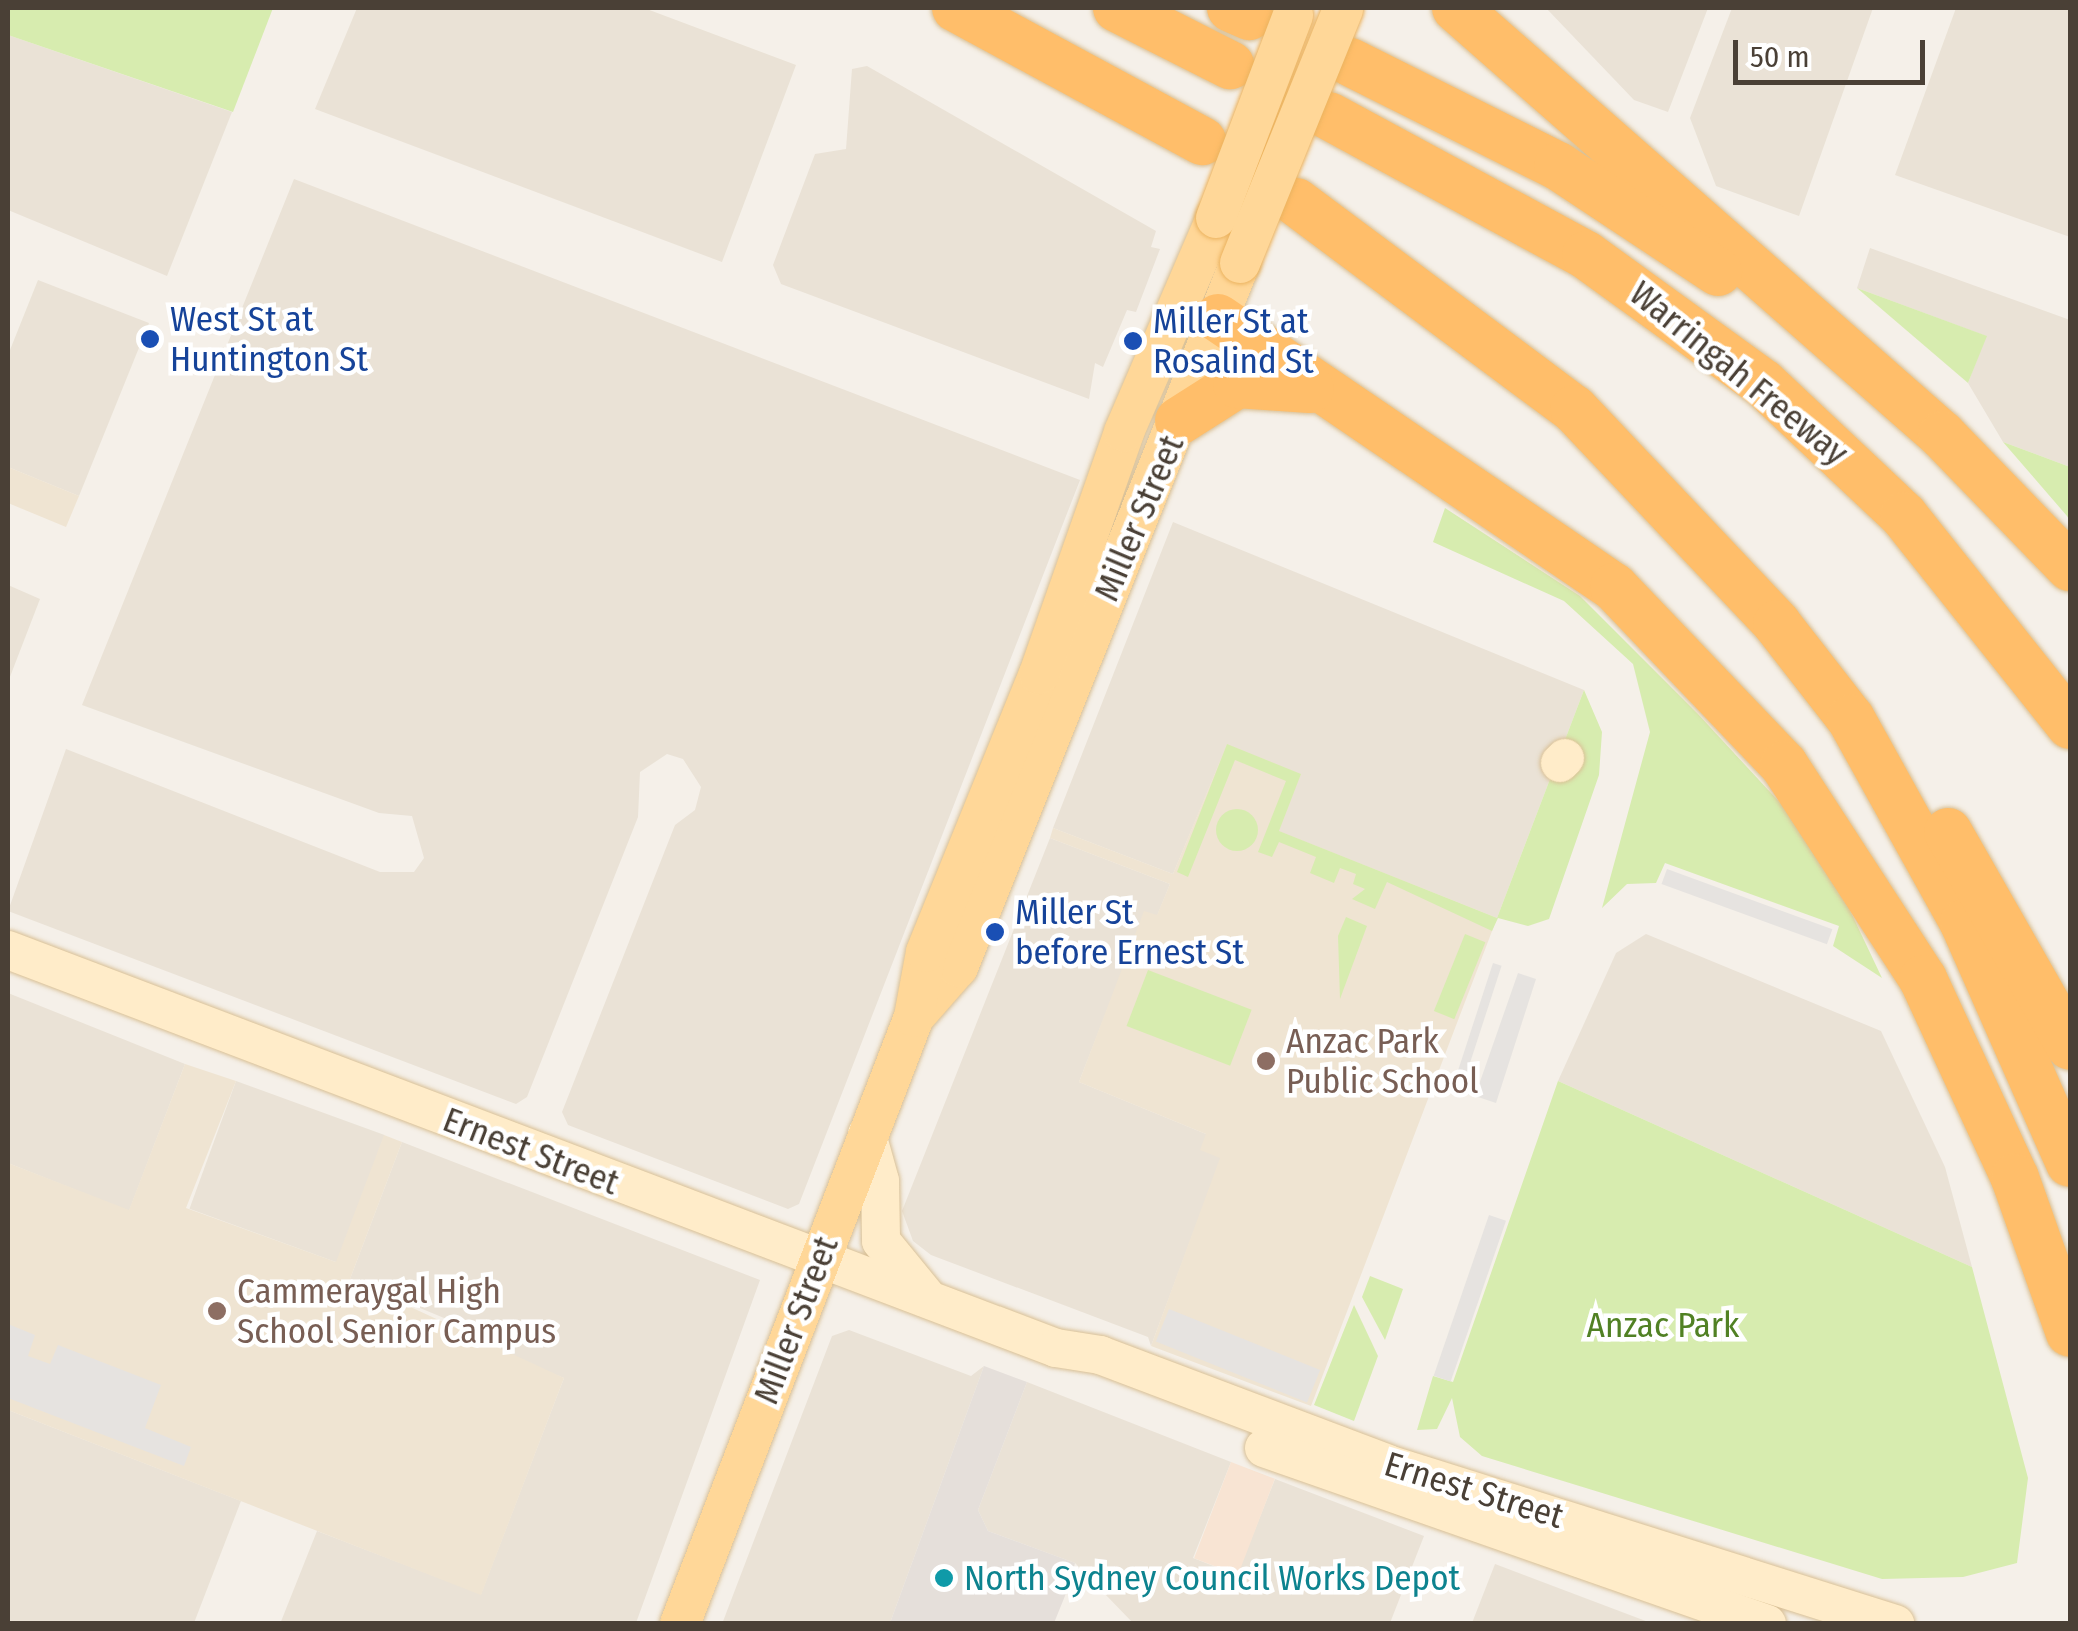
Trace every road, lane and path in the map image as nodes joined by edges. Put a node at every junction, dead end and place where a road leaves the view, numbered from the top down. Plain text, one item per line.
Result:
1 (956, 8) edge
2 (1117, 8) edge
3 (1343, 8) edge
4 (1456, 8) edge
5 (1476, 8) edge
6 (1276, 11) edge
7 (1350, 62) dead end
8 (1230, 65) dead end
9 (1532, 67) junction
10 (1329, 116) dead end
11 (1202, 142) dead end
12 (1296, 202) dead end
13 (1216, 253) junction
14 (1218, 318) junction
15 (1157, 360) junction
16 (1861, 362) junction
17 (1328, 393) junction
18 (1162, 456) junction
19 (1083, 548) junction
20 (2070, 567) edge
21 (1851, 719) junction
22 (2070, 726) edge
23 (8, 950) edge
24 (914, 1017) junction
25 (2070, 1046) edge
26 (867, 1134) junction
27 (2070, 1163) edge
28 (820, 1262) junction
29 (937, 1304) junction
30 (2070, 1333) edge
31 (1056, 1348) junction
32 (680, 1624) edge
33 (1767, 1624) edge
34 (1895, 1624) edge

1 - 11 highway
2 - 8 highway
3 - 13 main road, Miller Street, bridge
4 - 9 highway
5 - 9 highway
6 - 13 main road, Miller Street, bridge
7 - 16 highway
9 - 16 highway
10 - 22 highway, Warringah Freeway
12 - 21 highway
13 - 14 main road, Miller Street
13 - 15 main road, Miller Street
14 - 17 highway
14 - 18 main road, Miller Street
15 - 18 main road
15 - 19 main road, Miller Street
16 - 20 highway
17 - 18 highway
17 - 30 highway
18 - 19 main road
18 - 24 main road, Miller Street
19 - 24 main road, Miller Street
21 - 25 highway
21 - 27 highway
23 - 28 main road, Ernest Street
24 - 26 main road, Miller Street
26 - 28 main road, Miller Street
26 - 29 main road
28 - 29 main road, Ernest Street
28 - 32 main road, Miller Street
29 - 31 main road, Ernest Street
31 - 33 main road, Ernest Street
31 - 34 main road, Ernest Street

